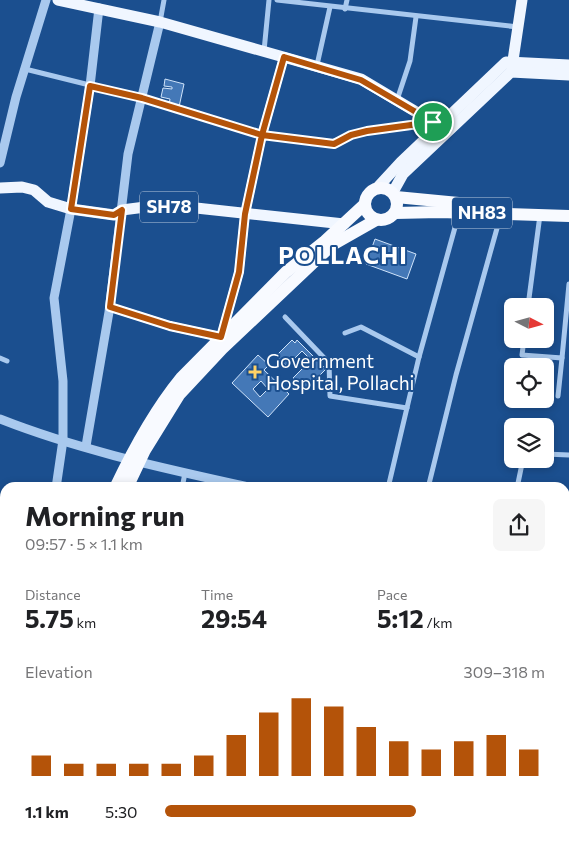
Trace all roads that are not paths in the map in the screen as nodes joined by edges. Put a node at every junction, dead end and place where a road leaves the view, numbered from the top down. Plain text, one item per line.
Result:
1 (46, 0) edge
2 (58, 0) edge
3 (164, 0) edge
4 (269, 0) edge
5 (277, 0) edge
6 (347, 0) edge
7 (522, 0) edge
8 (99, 8) junction
9 (330, 8) junction
10 (346, 9) junction
11 (416, 17) junction
12 (160, 22) junction
13 (519, 27) junction
14 (264, 52) junction
15 (284, 57) junction
16 (569, 66) edge
17 (316, 67) junction
18 (512, 67) junction
19 (25, 69) junction
20 (569, 75) edge
21 (90, 86) junction
22 (142, 98) junction
23 (397, 100) junction
24 (435, 125) junction
25 (262, 135) junction
26 (0, 162) edge
27 (0, 188) edge
28 (377, 188) junction
29 (394, 195) junction
30 (365, 204) junction
31 (569, 208) edge
32 (71, 209) junction
33 (122, 210) junction
34 (459, 212) junction
35 (395, 213) junction
36 (245, 214) junction
37 (501, 214) junction
38 (540, 215) junction
39 (569, 216) edge
40 (376, 220) junction
41 (344, 224) junction
42 (569, 284) edge
43 (529, 298) edge
44 (110, 307) junction
45 (285, 317) dead end
46 (345, 333) dead end
47 (221, 337) junction
48 (523, 348) edge
49 (419, 357) junction
50 (0, 358) edge
51 (562, 358) junction
52 (7, 361) dead end
53 (558, 396) dead end
54 (406, 408) junction
55 (0, 419) edge
56 (63, 440) junction
57 (86, 446) junction
58 (554, 454) edge
59 (569, 455) edge
60 (134, 461) junction
61 (521, 468) edge
62 (185, 473) junction
63 (57, 482) edge
64 (119, 482) edge
65 (129, 482) edge
66 (183, 482) edge
67 (226, 482) edge
68 (389, 482) edge
69 (429, 482) edge
70 (518, 482) edge

1 - 19 street
2 - 8 main road
3 - 12 street
4 - 14 street
5 - 9 street
6 - 10 street
7 - 13 main road
8 - 12 main road
8 - 21 street
9 - 10 street
9 - 17 street
10 - 11 street
11 - 13 street
11 - 23 street
12 - 14 main road
12 - 22 street
13 - 18 main road
14 - 15 main road
15 - 17 main road
15 - 25 street
16 - 18 main road
17 - 23 main road
18 - 20 main road
18 - 24 main road
18 - 29 main road
19 - 21 street
19 - 26 street
21 - 22 street
21 - 32 street
22 - 25 street
22 - 33 street
23 - 24 main road
24 - 25 street
24 - 28 main road
25 - 36 street
27 - 32 main road, SH78
28 - 29 highway, NH83
28 - 30 highway, NH83
29 - 31 highway, NH83
29 - 35 highway
30 - 40 highway
30 - 41 highway, NH83
32 - 33 main road, SH78
32 - 56 street
33 - 36 main road, SH78
33 - 44 street
34 - 35 highway, NH83
34 - 37 highway, NH83
34 - 49 street
35 - 40 highway, NH83
36 - 41 main road, SH78
36 - 47 street
37 - 38 highway, NH83
37 - 69 street
38 - 39 highway, NH83
38 - 43 street
40 - 60 highway, NH83
41 - 47 highway, NH83
42 - 51 street
44 - 47 street
44 - 57 street
45 - 54 street
46 - 49 street
47 - 60 highway, NH83
48 - 51 street
49 - 54 street
50 - 52 street
51 - 53 street
54 - 68 street
55 - 56 street
56 - 57 street
56 - 63 street
57 - 60 street
58 - 59 street
60 - 62 street
60 - 64 highway, NH83
60 - 65 highway, NH83
61 - 70 street
62 - 66 street
62 - 67 street

